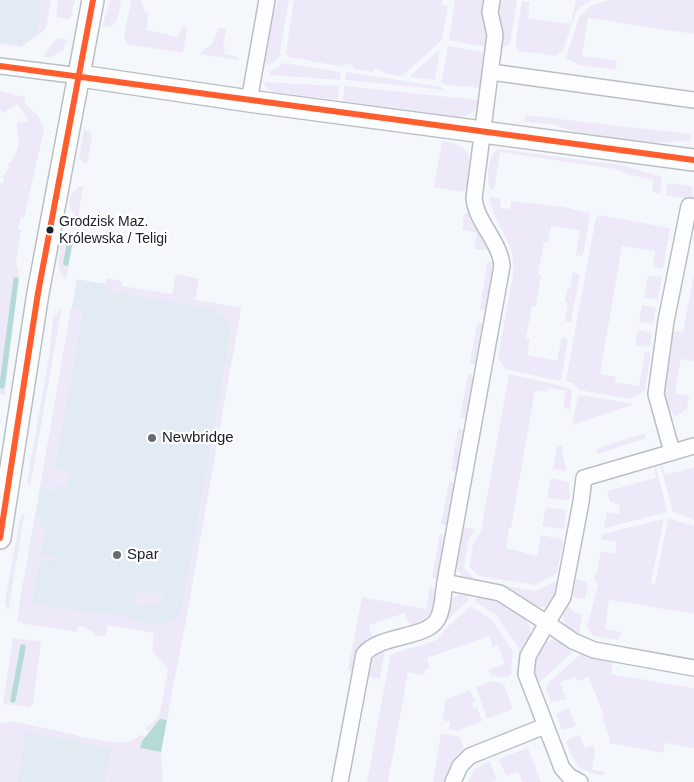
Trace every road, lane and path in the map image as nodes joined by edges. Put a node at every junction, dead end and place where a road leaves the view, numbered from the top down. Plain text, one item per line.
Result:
1 (92, 0) edge
2 (267, 0) edge
3 (492, 0) edge
4 (0, 66) edge
5 (491, 72) junction
6 (80, 76) junction
7 (249, 100) junction
8 (694, 100) edge
9 (483, 131) junction
10 (694, 160) edge
11 (694, 207) edge
12 (694, 446) edge
13 (672, 452) junction
14 (0, 538) edge
15 (445, 582) junction
16 (548, 623) junction
17 (694, 668) edge
18 (545, 726) junction
19 (340, 782) edge
20 (453, 782) edge
21 (580, 782) edge

1 - 6 street
2 - 7 street
3 - 5 street
4 - 6 street
5 - 8 street
5 - 9 street
6 - 7 street
6 - 14 street
7 - 9 street
9 - 10 street
9 - 15 street
11 - 13 street
12 - 13 street
13 - 16 street
15 - 16 street
15 - 19 street
16 - 17 street
16 - 18 street
18 - 20 street
18 - 21 street

